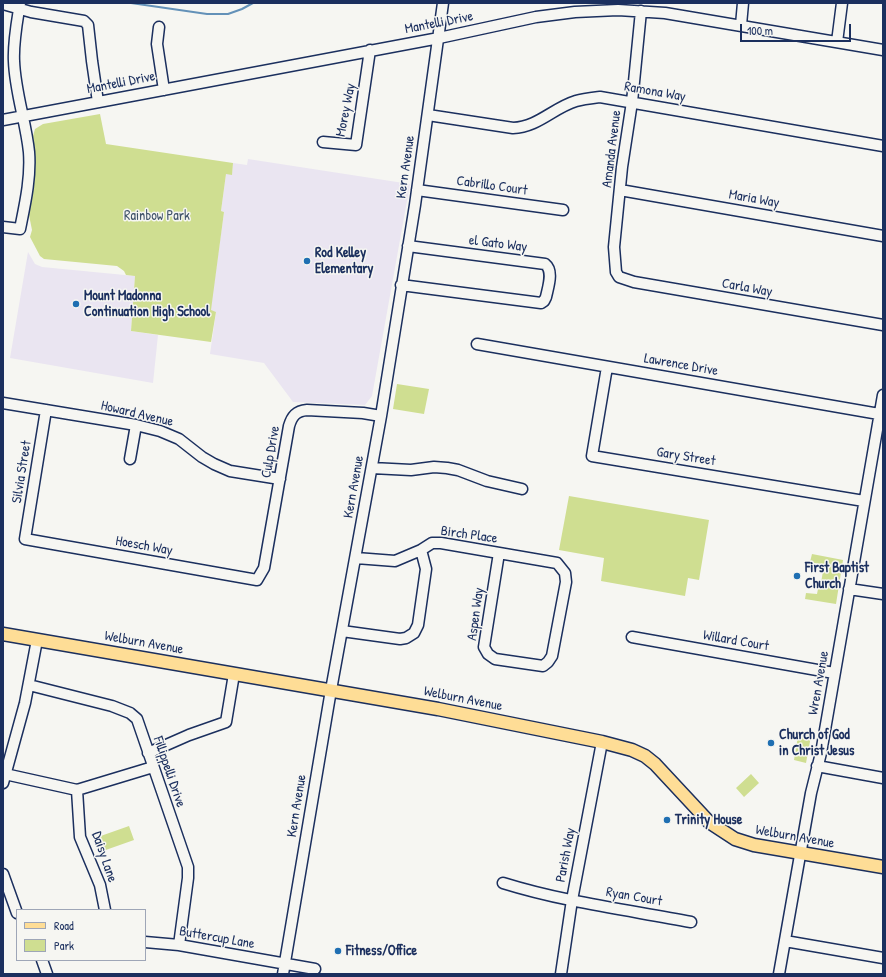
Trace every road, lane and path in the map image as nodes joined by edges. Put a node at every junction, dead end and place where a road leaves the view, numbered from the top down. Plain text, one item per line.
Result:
1 (443, 3) edge
2 (743, 3) edge
3 (842, 3) edge
4 (3, 4) edge
5 (19, 6) edge
6 (641, 11) junction
7 (741, 25) junction
8 (158, 27) dead end
9 (439, 38) junction
10 (837, 42) junction
11 (370, 50) junction
12 (883, 50) edge
13 (164, 90) junction
14 (98, 102) junction
15 (632, 102) junction
16 (428, 115) junction
17 (23, 116) junction
18 (3, 120) edge
19 (323, 142) dead end
20 (883, 146) edge
21 (417, 190) junction
22 (620, 190) junction
23 (563, 210) dead end
24 (3, 227) edge
25 (883, 236) edge
26 (408, 246) junction
27 (615, 266) joint
28 (402, 285) junction
29 (883, 325) edge
30 (477, 344) dead end
31 (606, 367) junction
32 (883, 395) edge
33 (3, 403) edge
34 (46, 410) junction
35 (879, 414) junction
36 (381, 416) junction
37 (136, 425) junction
38 (130, 459) dead end
39 (372, 468) junction
40 (280, 479) junction
41 (522, 489) dead end
42 (864, 501) junction
43 (25, 539) joint
44 (421, 550) junction
45 (499, 553) junction
46 (356, 558) junction
47 (557, 563) joint
48 (257, 580) joint
49 (849, 589) junction
50 (883, 594) edge
51 (342, 631) junction
52 (3, 634) edge
53 (632, 637) dead end
54 (37, 640) junction
55 (834, 673) junction
56 (234, 674) junction
57 (29, 684) junction
58 (331, 690) junction
59 (602, 742) junction
60 (148, 753) junction
61 (818, 766) junction
62 (153, 768) junction
63 (883, 778) edge
64 (4, 779) edge
65 (77, 790) junction
66 (800, 853) junction
67 (883, 867) edge
68 (3, 874) edge
69 (503, 883) dead end
70 (572, 900) junction
71 (105, 909) edge
72 (16, 910) edge
73 (691, 922) dead end
74 (785, 941) junction
75 (146, 942) edge
76 (179, 945) junction
77 (883, 958) edge
78 (42, 961) edge
79 (284, 964) junction
80 (315, 969) dead end
81 (47, 974) edge
82 (283, 974) edge
83 (562, 974) edge
84 (779, 974) edge

1 - 9 street, Kern Avenue
2 - 7 street
3 - 10 street
4 - 5 street
5 - 14 street
5 - 17 street
6 - 7 street, Mantelli Drive
6 - 9 street, Mantelli Drive
6 - 15 street, Amanda Avenue
7 - 10 street, Mantelli Drive
8 - 13 street
9 - 11 street, Mantelli Drive
9 - 16 street, Kern Avenue
10 - 12 street, Mantelli Drive
11 - 13 street, Mantelli Drive
11 - 19 street, Morey Way
13 - 14 street, Mantelli Drive
14 - 17 street, Mantelli Drive
15 - 16 street, Ramona Way
15 - 20 street, Ramona Way
15 - 22 street, Amanda Avenue
16 - 21 street, Kern Avenue
17 - 18 street, Mantelli Drive
17 - 24 street
21 - 23 street, Cabrillo Court
21 - 26 street, Kern Avenue
22 - 25 street, Maria Way
22 - 27 street, Amanda Avenue
26 - 28 street, Kern Avenue
26 - 28 street, el Gato Way
27 - 29 street, Carla Way
28 - 36 street, Kern Avenue
30 - 31 street, Lawrence Drive
31 - 35 street, Lawrence Drive
31 - 42 street, Gary Street
32 - 35 street, Wren Avenue
33 - 34 street, Howard Avenue
34 - 37 street, Howard Avenue
34 - 43 street, Silvia Street
35 - 42 street, Wren Avenue
36 - 39 street, Kern Avenue
36 - 40 street, Culp Drive
37 - 38 street
37 - 40 street, Howard Avenue
39 - 41 street
39 - 46 street, Kern Avenue
40 - 48 street, Culp Drive
42 - 49 street, Wren Avenue
43 - 48 street, Hoesch Way
44 - 45 street, Birch Place
44 - 46 street, Birch Place
44 - 51 street
45 - 47 street, Birch Place
45 - 47 street, Aspen Way
46 - 51 street, Kern Avenue
49 - 50 street
49 - 55 street, Wren Avenue
51 - 58 street, Kern Avenue
52 - 54 main road, Welburn Avenue
53 - 55 street, Willard Court
54 - 56 main road, Welburn Avenue
54 - 57 street
55 - 61 street, Wren Avenue
56 - 58 main road, Welburn Avenue
56 - 60 street
57 - 60 street, Fillippelli Drive
57 - 64 street
58 - 59 main road, Welburn Avenue
58 - 79 street, Kern Avenue
59 - 66 main road, Welburn Avenue
59 - 70 street, Parish Way
60 - 62 street, Fillippelli Drive
61 - 63 street
61 - 66 street, Wren Avenue
62 - 65 street
62 - 76 street, Fillippelli Drive
64 - 65 street
65 - 71 street, Daisy Lane
66 - 67 main road, Welburn Avenue
66 - 74 street, Wren Avenue
68 - 72 street
69 - 70 street, Ryan Court
70 - 73 street, Ryan Court
70 - 83 street, Parish Way
74 - 77 street
74 - 84 street, Wren Avenue
75 - 76 street, Buttercup Lane
76 - 79 street, Buttercup Lane
78 - 81 street
79 - 80 street, Buttercup Lane
79 - 82 street, Kern Avenue

